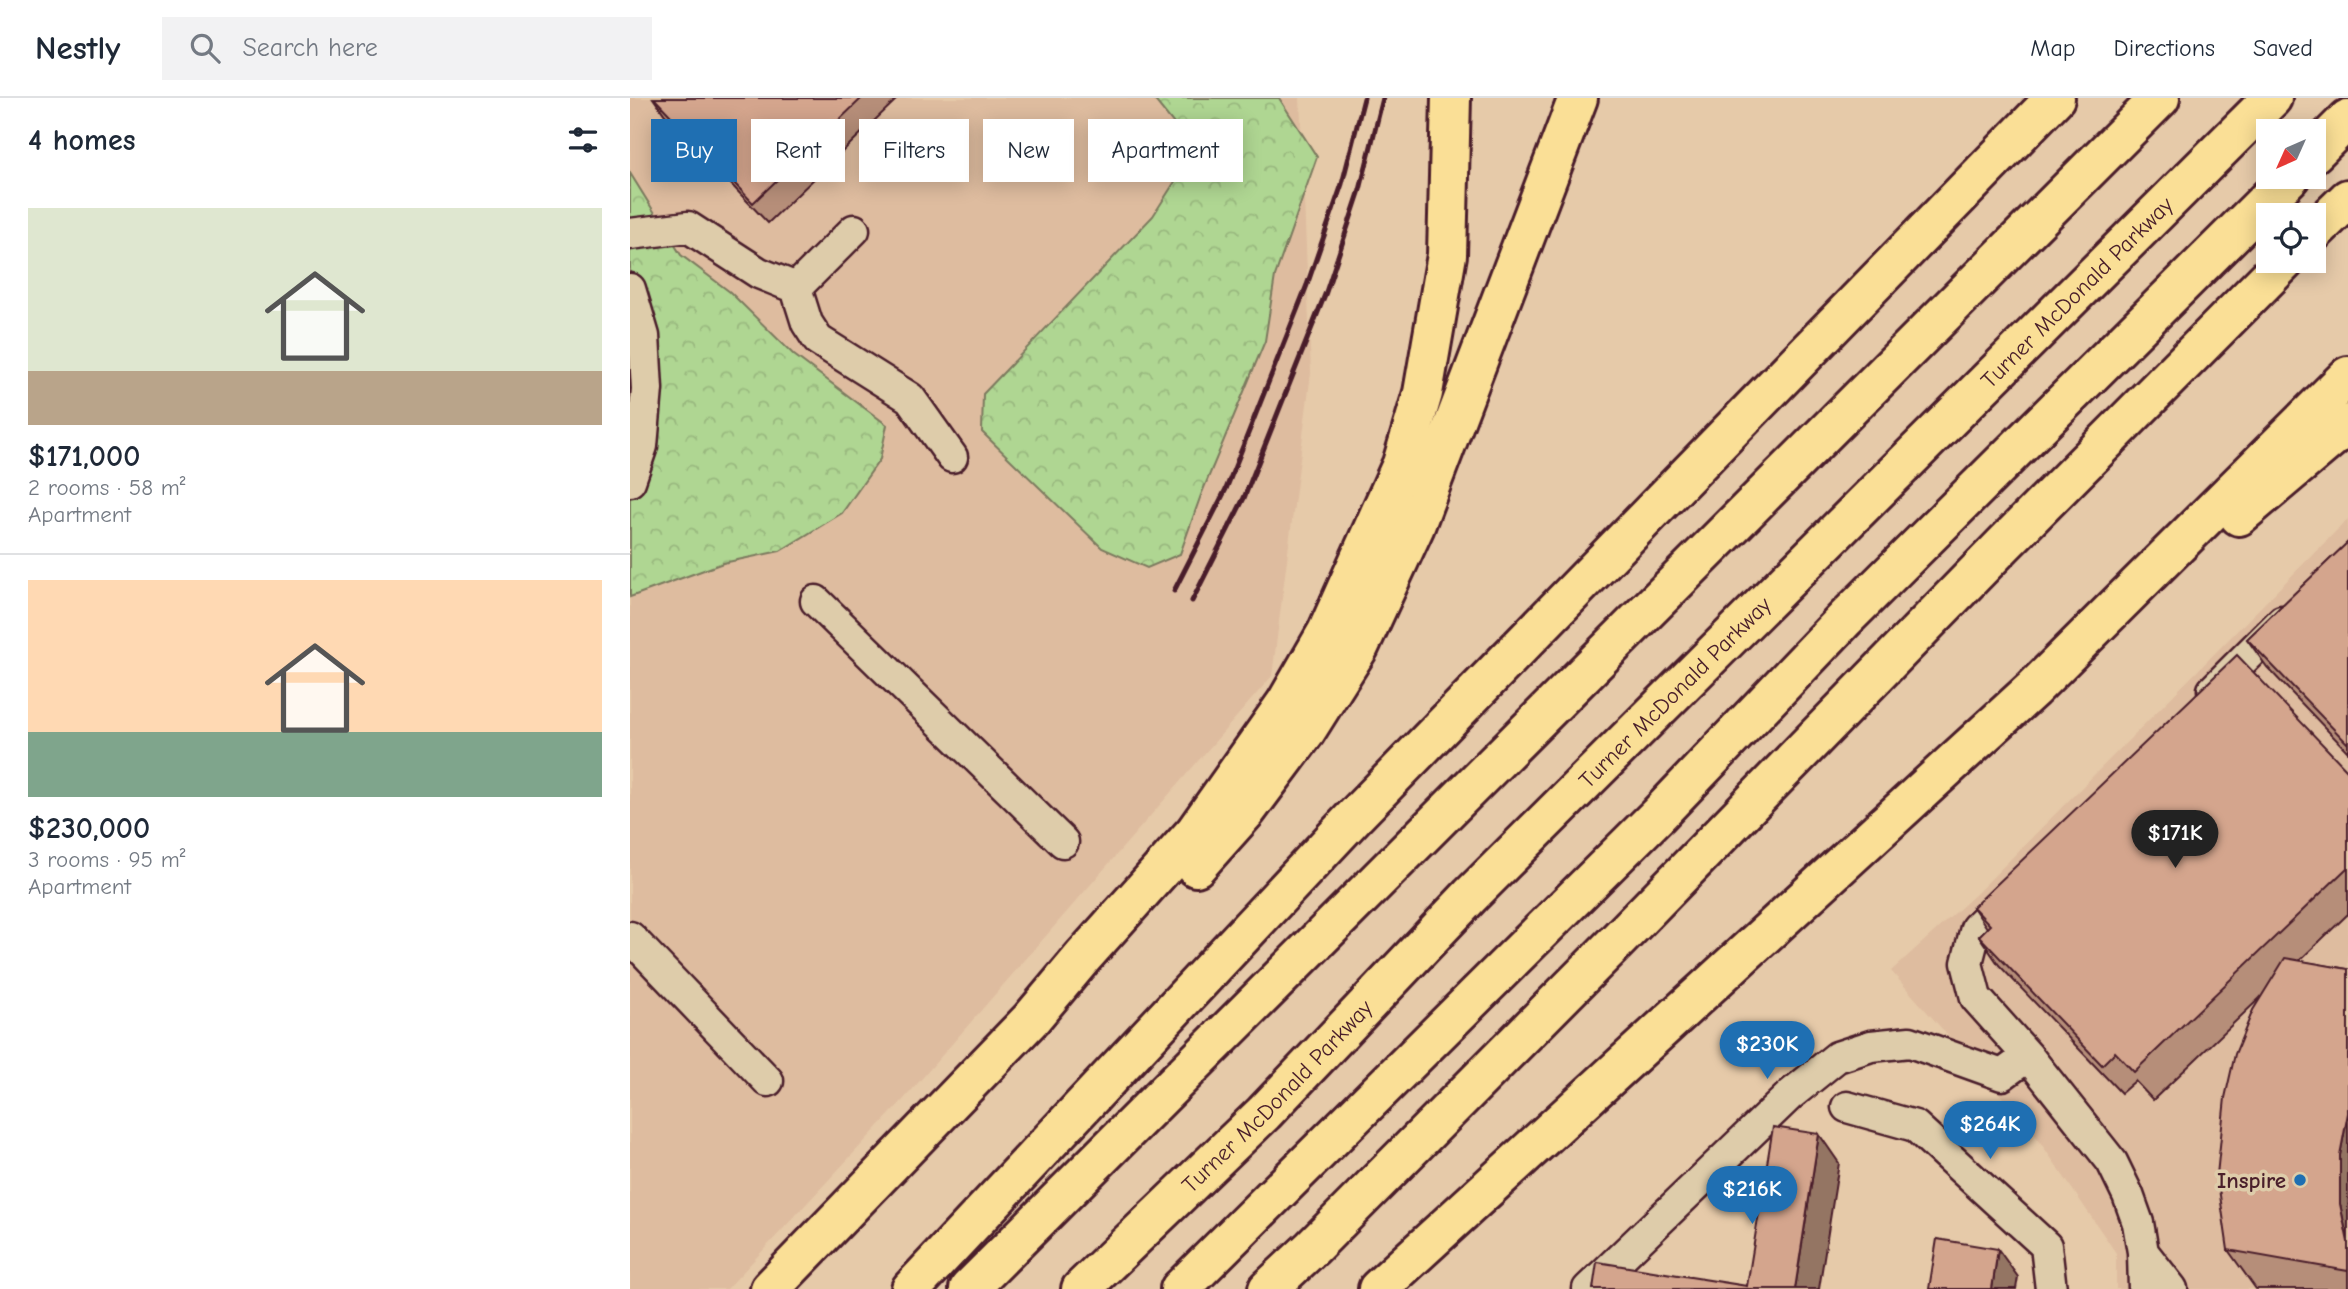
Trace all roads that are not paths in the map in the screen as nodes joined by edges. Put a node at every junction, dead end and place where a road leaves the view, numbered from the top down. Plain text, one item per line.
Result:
1 (1451, 98) edge
2 (1578, 98) edge
3 (2055, 98) edge
4 (2160, 98) edge
5 (2272, 98) edge
6 (2348, 119) edge
7 (2326, 141) edge
8 (2278, 189) edge
9 (2348, 199) edge
10 (2326, 220) edge
11 (854, 230) dead end
12 (630, 234) edge
13 (2273, 273) edge
14 (796, 288) junction
15 (630, 289) edge
16 (2348, 376) edge
17 (2348, 424) edge
18 (952, 457) dead end
19 (630, 481) edge
20 (816, 601) dead end
21 (2301, 603) edge
22 (2034, 689) junction
23 (2191, 715) edge
24 (1063, 842) dead end
25 (2033, 873) edge
26 (630, 937) edge
27 (1031, 1019) junction
28 (2028, 1056) junction
29 (768, 1081) dead end
30 (1847, 1107) dead end
31 (2143, 1252) junction
32 (770, 1289) edge
33 (911, 1289) edge
34 (969, 1289) edge
35 (1081, 1289) edge
36 (1180, 1289) edge
37 (1268, 1289) edge
38 (1378, 1289) edge
39 (1588, 1289) edge
40 (2051, 1289) edge
41 (2144, 1289) edge
42 (2172, 1289) edge

1 - 27 highway
2 - 27 highway
3 - 33 highway
4 - 34 highway
5 - 35 highway, Turner McDonald Parkway
6 - 7 highway
8 - 36 highway
9 - 10 highway
11 - 14 street
12 - 14 street
13 - 37 highway
14 - 18 street
15 - 19 street
16 - 22 highway
17 - 22 highway
20 - 24 street
21 - 23 street
22 - 38 highway
25 - 28 street
26 - 29 street
27 - 32 highway
28 - 31 street
28 - 39 street
30 - 40 street
31 - 41 street
31 - 42 street

